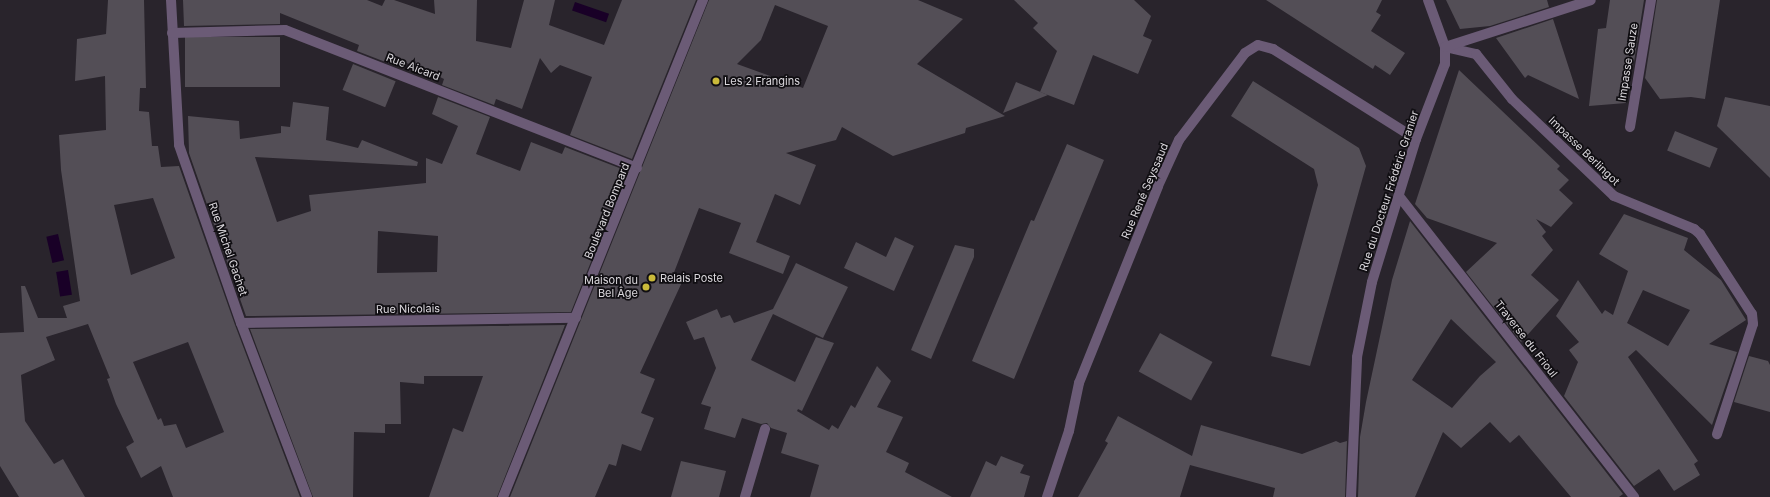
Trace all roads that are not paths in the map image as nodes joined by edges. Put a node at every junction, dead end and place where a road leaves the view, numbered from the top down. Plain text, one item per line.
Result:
1 (171, 0) edge
2 (703, 0) edge
3 (1428, 0) edge
4 (1591, 0) edge
5 (1651, 0) edge
6 (172, 33) junction
7 (1445, 47) junction
8 (1630, 127) dead end
9 (1416, 139) junction
10 (637, 168) junction
11 (1399, 196) junction
12 (576, 318) junction
13 (241, 323) junction
14 (765, 429) dead end
15 (1718, 434) dead end
16 (307, 497) edge
17 (503, 497) edge
18 (745, 497) edge
19 (1047, 497) edge
20 (1351, 497) edge
21 (1634, 497) edge

1 - 6 street, Rue Michel Gachet
2 - 10 street, Boulevard Bompard
3 - 7 street
4 - 7 street
5 - 8 street, Impasse Sauze
6 - 10 street, Rue Aicard
6 - 13 street, Rue Michel Gachet
7 - 9 street, Rue du Docteur Frédéric Granier
7 - 15 street, Impasse Berlingot
9 - 11 street, Rue du Docteur Frédéric Granier
9 - 19 street, Rue René Seyssaud
10 - 12 street, Boulevard Bompard
11 - 20 street, Rue du Docteur Frédéric Granier
11 - 21 street, Traverse du Frioul
12 - 13 street, Rue Nicolais
12 - 17 street, Boulevard Bompard
13 - 16 street, Rue Michel Gachet
14 - 18 street

